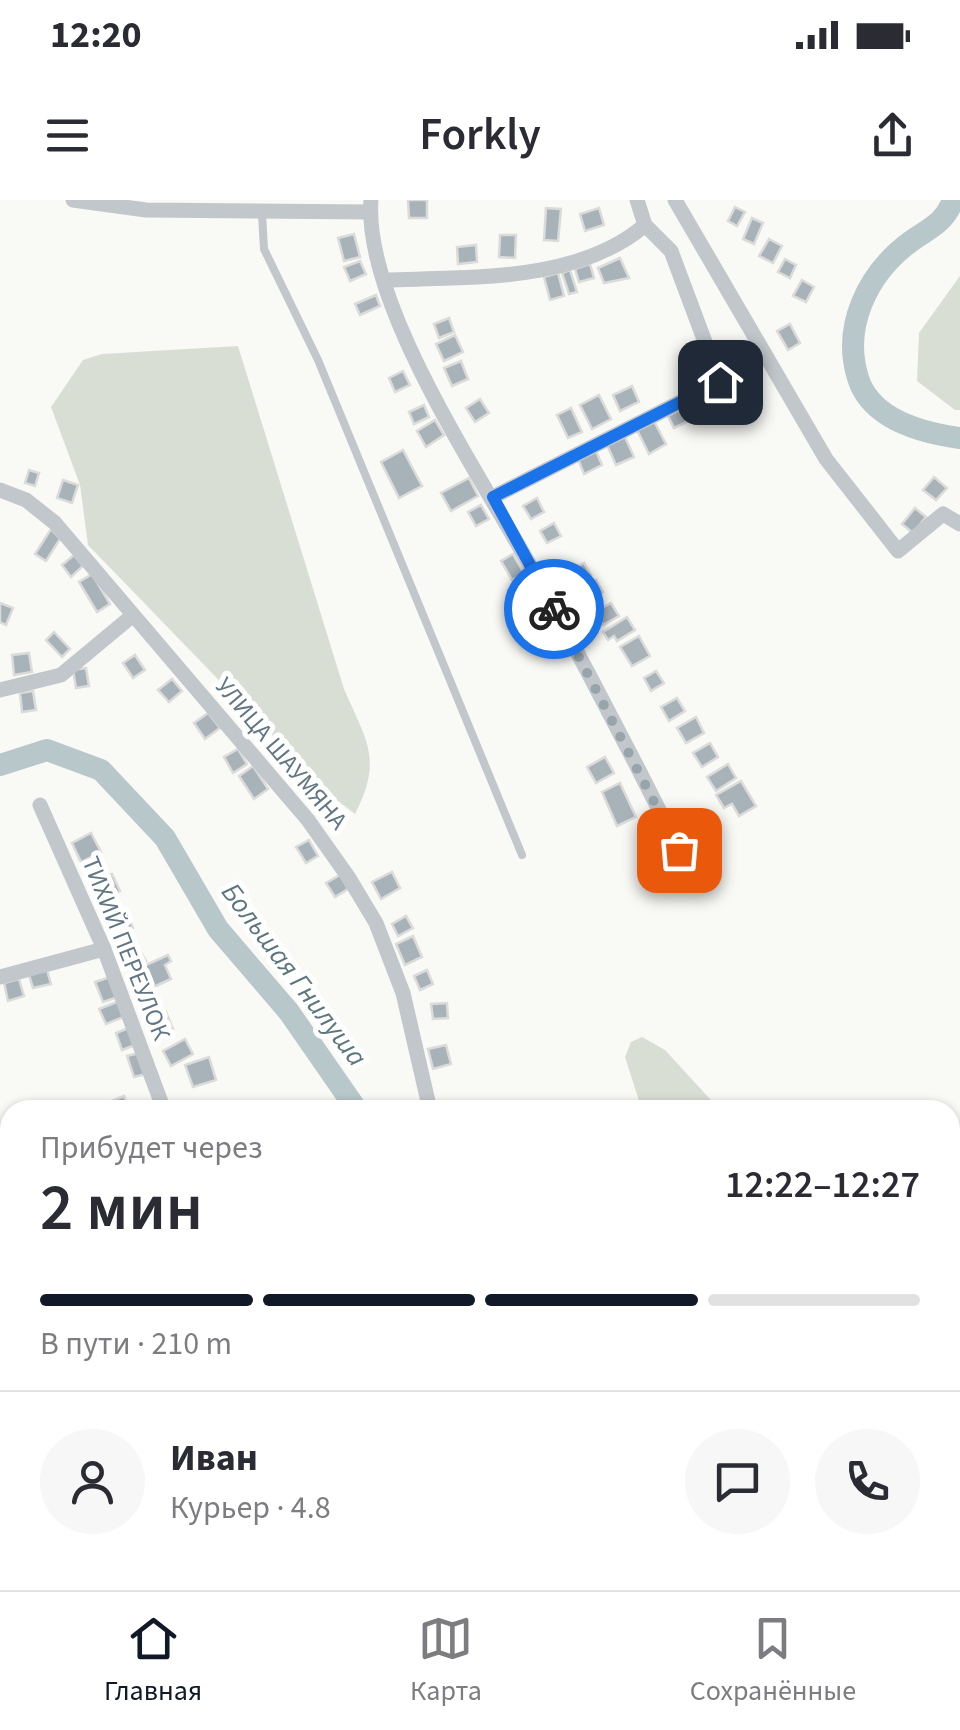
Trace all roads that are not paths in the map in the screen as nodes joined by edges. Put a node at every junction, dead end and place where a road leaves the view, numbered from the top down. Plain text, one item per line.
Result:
1 (73, 200) edge
2 (638, 200) edge
3 (674, 200) edge
4 (371, 206) edge
5 (261, 207) edge
6 (644, 225) junction
7 (384, 280) junction
8 (0, 490) edge
9 (493, 497) junction
10 (960, 524) edge
11 (132, 616) junction
12 (0, 690) edge
13 (40, 805) dead end
14 (679, 850) dead end
15 (522, 855) dead end
16 (104, 949) junction
17 (1, 977) edge
18 (160, 1100) edge
19 (428, 1100) edge

1 - 5 street
2 - 6 street
3 - 10 street
4 - 5 street
4 - 7 street
5 - 15 lane
6 - 7 street
6 - 9 street
7 - 9 street
8 - 11 street, УЛИЦА ШАУМЯНА
9 - 14 street
11 - 12 street
11 - 19 street, УЛИЦА ШАУМЯНА
13 - 16 street, ТИХИЙ ПЕРЕУЛОК
16 - 17 street
16 - 18 street, ТИХИЙ ПЕРЕУЛОК

